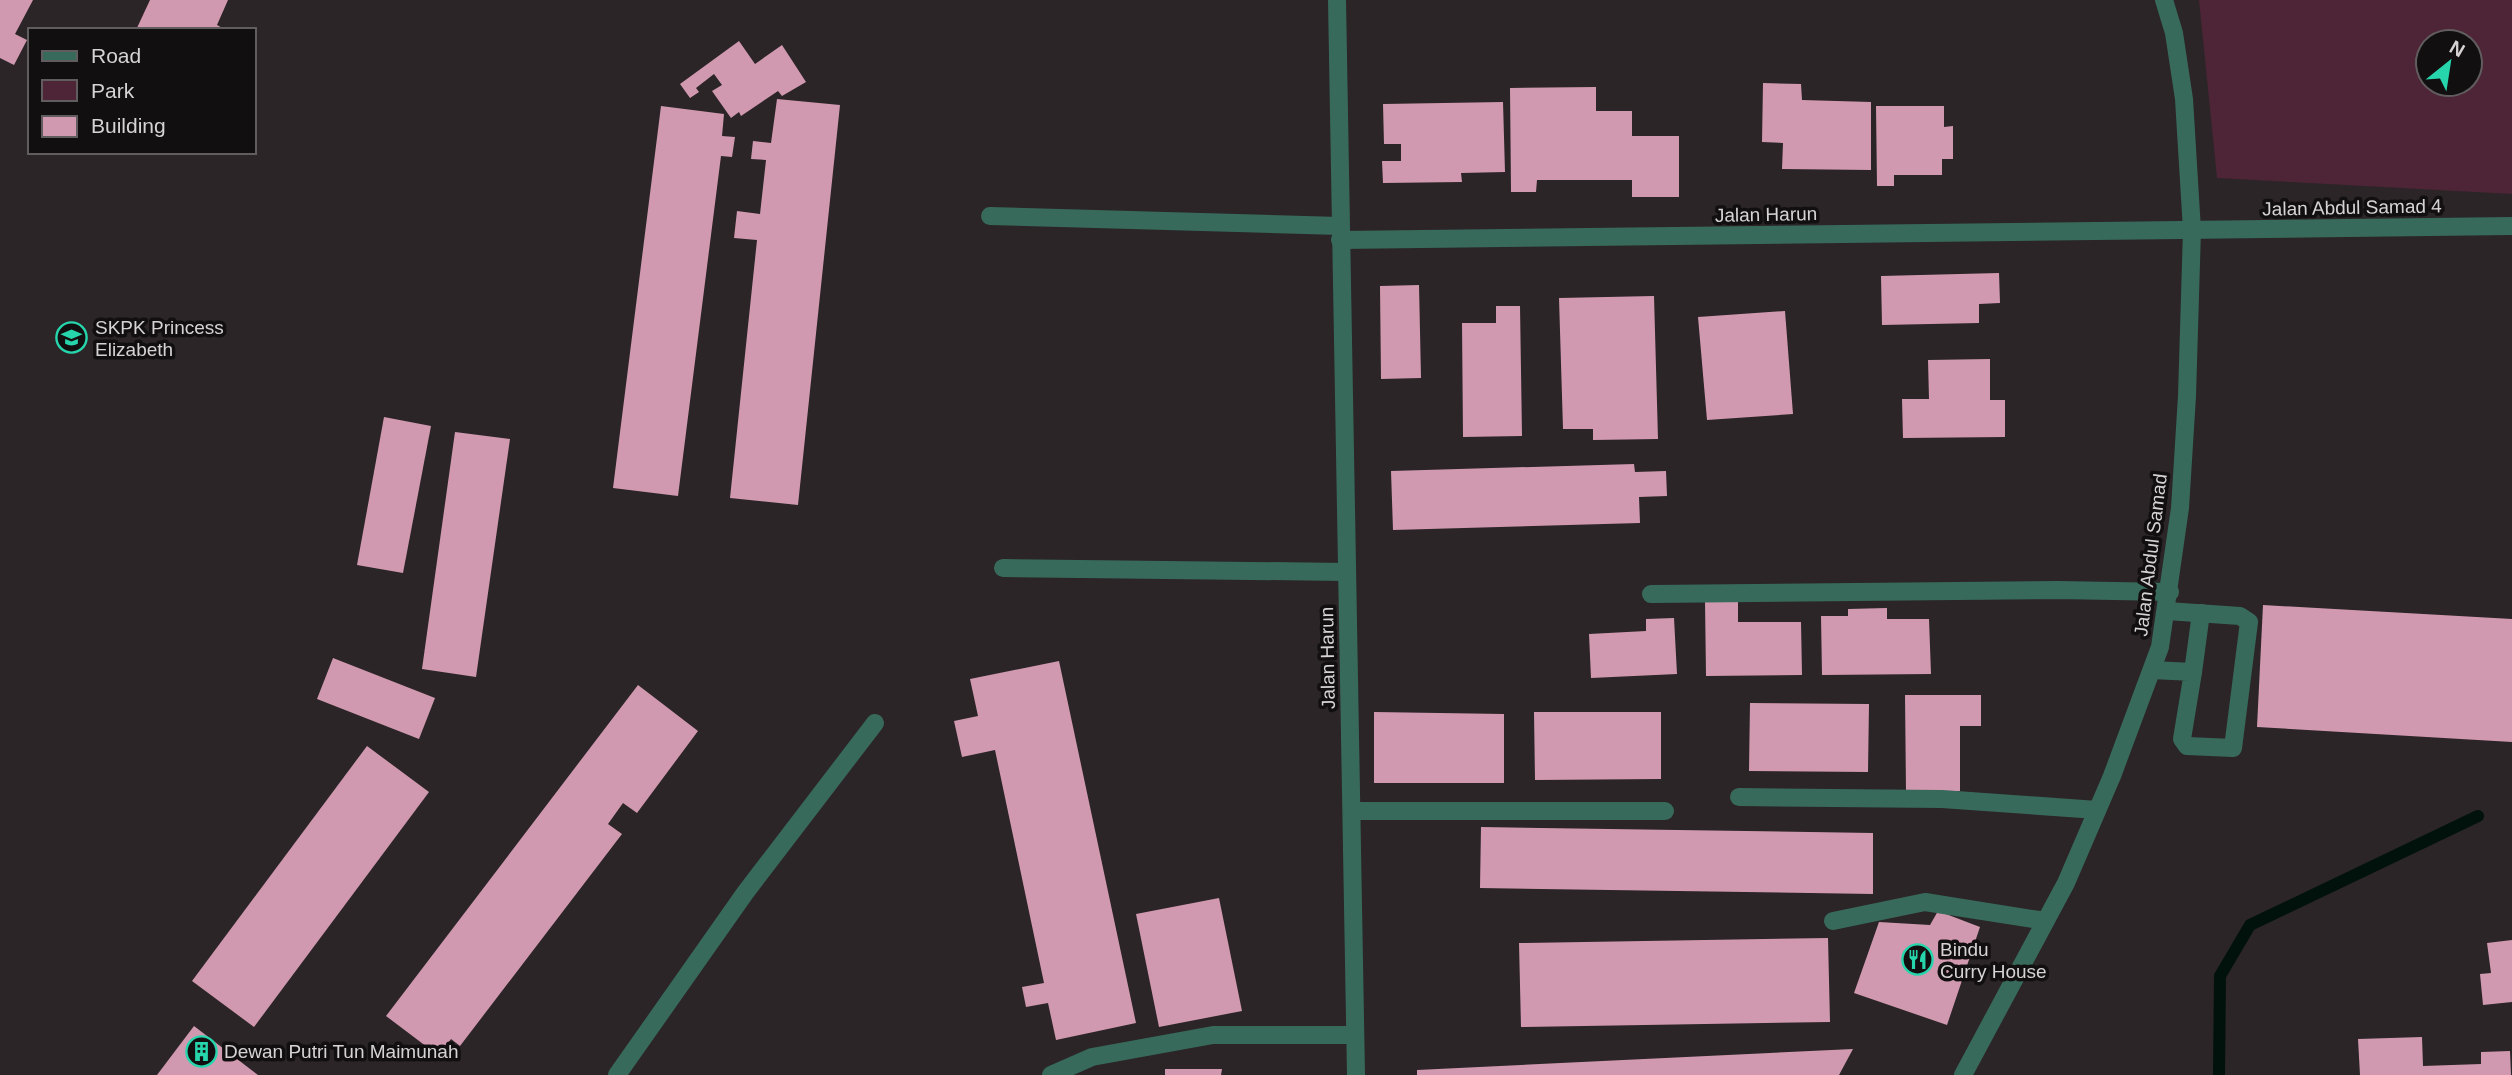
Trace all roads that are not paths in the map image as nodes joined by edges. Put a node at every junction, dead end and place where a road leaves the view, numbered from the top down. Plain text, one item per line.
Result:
1 (1337, 0) edge
2 (2164, 0) edge
3 (990, 216) dead end
4 (2512, 226) edge
5 (2192, 230) junction
6 (1340, 233) junction
7 (1003, 568) dead end
8 (1347, 572) junction
9 (2170, 592) junction
10 (1651, 594) dead end
11 (2166, 611) junction
12 (2201, 613) junction
13 (2152, 670) junction
14 (2193, 672) junction
15 (875, 723) dead end
16 (1739, 797) dead end
17 (2097, 810) junction
18 (1352, 811) junction
19 (1665, 811) dead end
20 (2045, 920) junction
21 (1833, 921) dead end
22 (1355, 1035) junction
23 (617, 1075) edge
24 (1051, 1075) edge
25 (1356, 1075) edge
26 (1963, 1075) edge

1 - 6 street, Jalan Harun
2 - 5 street, Jalan Abdul Samad
3 - 6 street
4 - 5 street, Jalan Abdul Samad 4
5 - 6 street, Jalan Harun
5 - 9 street, Jalan Abdul Samad
6 - 8 street, Jalan Harun
7 - 8 street
8 - 18 street, Jalan Harun
9 - 10 street
9 - 11 street, Jalan Abdul Samad
11 - 12 street
11 - 13 street, Jalan Abdul Samad
12 - 14 street
12 - 14 street
13 - 14 street
13 - 17 street, Jalan Abdul Samad
15 - 23 street
16 - 17 street
17 - 20 street, Jalan Abdul Samad
18 - 19 street
18 - 22 street, Jalan Harun
20 - 21 street
20 - 26 street, Jalan Abdul Samad
22 - 24 street
22 - 25 street, Jalan Harun

